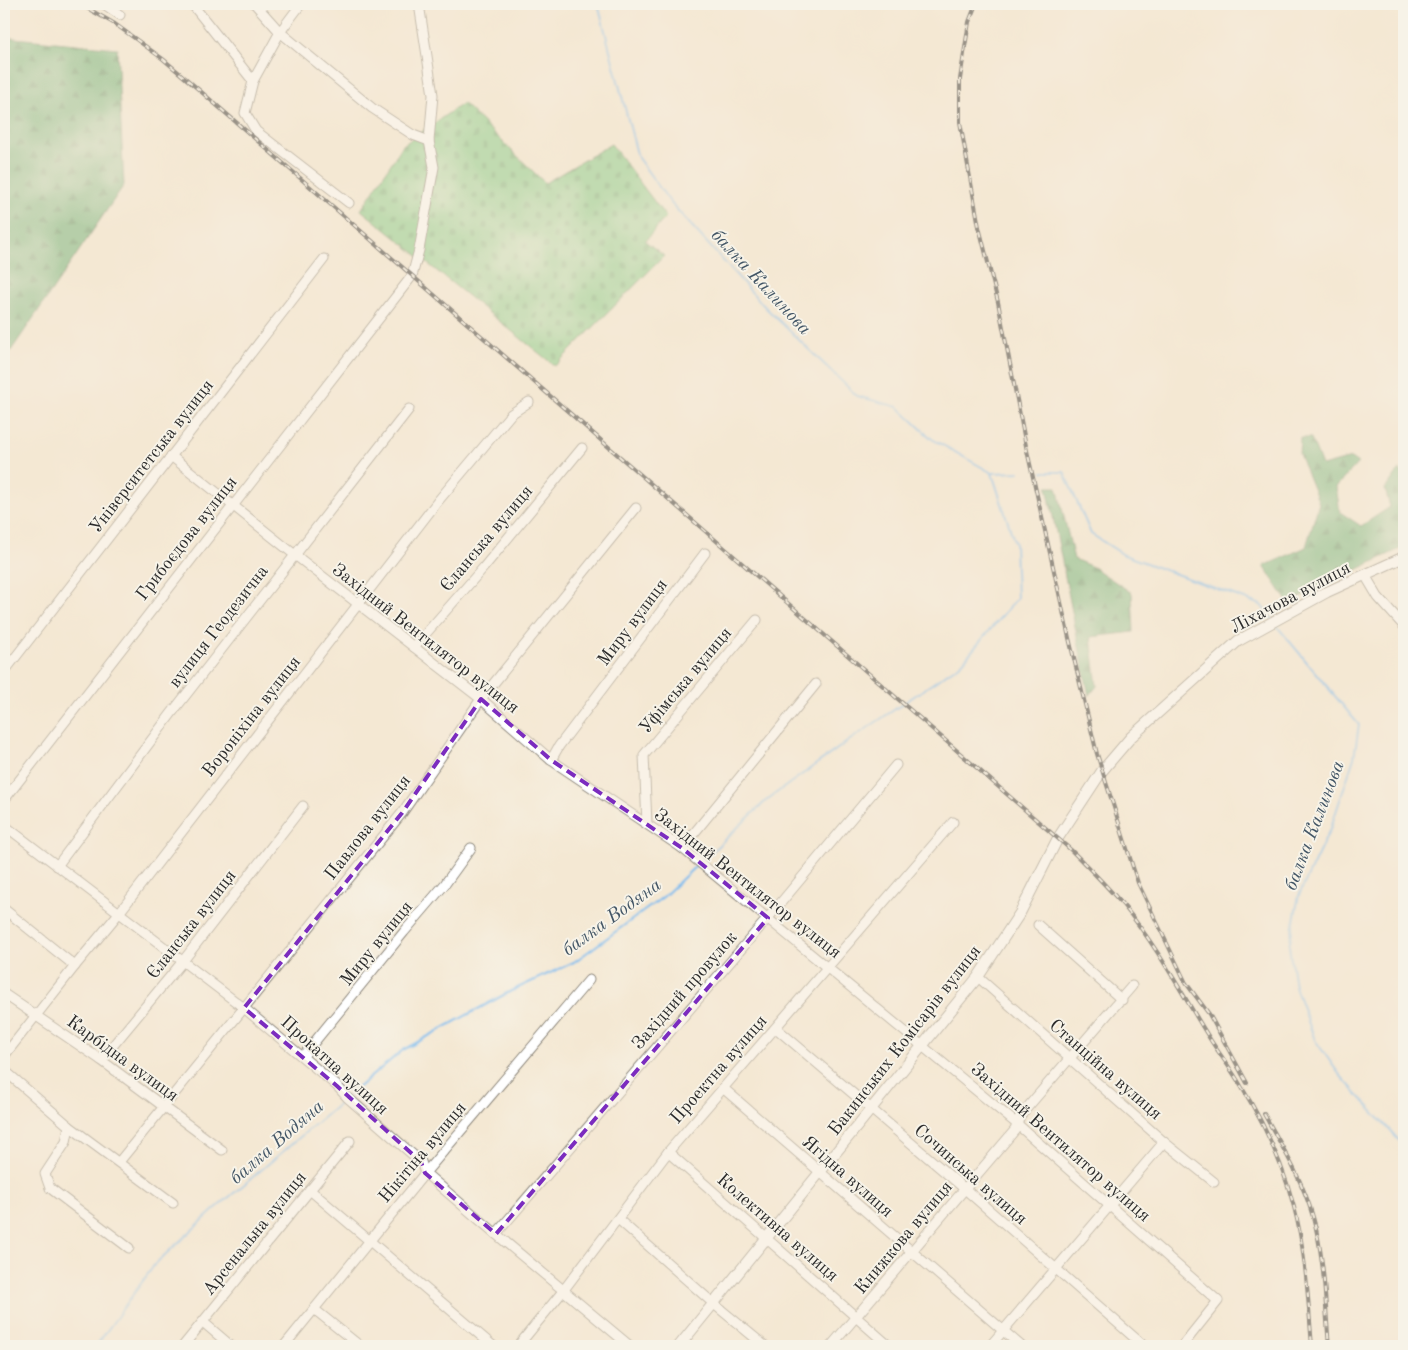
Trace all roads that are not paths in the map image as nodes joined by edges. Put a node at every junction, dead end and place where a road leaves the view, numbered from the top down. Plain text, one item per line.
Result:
1 (104, 4) edge
2 (192, 4) edge
3 (255, 4) edge
4 (301, 4) edge
5 (419, 4) edge
6 (120, 15) dead end
7 (280, 32) junction
8 (253, 81) junction
9 (429, 141) junction
10 (349, 202) dead end
11 (324, 259) dead end
12 (529, 402) dead end
13 (409, 410) dead end
14 (582, 448) dead end
15 (171, 456) junction
16 (232, 506) junction
17 (636, 508) dead end
18 (705, 553) dead end
19 (295, 555) junction
20 (1404, 556) edge
21 (1366, 575) junction
22 (358, 603) junction
23 (757, 620) dead end
24 (1404, 626) edge
25 (414, 647) junction
26 (4, 672) edge
27 (816, 684) dead end
28 (481, 699) junction
29 (1131, 737) joint
30 (551, 760) junction
31 (896, 765) dead end
32 (4, 800) edge
33 (303, 806) dead end
34 (953, 822) dead end
35 (647, 824) junction
36 (4, 826) edge
37 (471, 848) dead end
38 (682, 848) junction
39 (57, 866) junction
40 (4, 909) edge
41 (120, 913) junction
42 (768, 918) junction
43 (1038, 925) dead end
44 (183, 961) junction
45 (75, 966) junction
46 (827, 967) junction
47 (978, 977) junction
48 (589, 980) dead end
49 (1132, 986) dead end
50 (4, 994) edge
51 (1122, 1000) junction
52 (244, 1008) junction
53 (35, 1017) junction
54 (776, 1028) junction
55 (923, 1045) junction
56 (4, 1056) edge
57 (304, 1056) junction
58 (1070, 1059) junction
59 (101, 1060) junction
60 (4, 1070) edge
61 (723, 1088) junction
62 (164, 1108) junction
63 (871, 1109) junction
64 (1017, 1124) junction
65 (69, 1126) junction
66 (350, 1140) dead end
67 (1164, 1142) junction
68 (222, 1150) dead end
69 (668, 1152) junction
70 (119, 1162) junction
71 (425, 1172) junction
72 (820, 1172) junction
73 (1214, 1182) dead end
74 (965, 1189) junction
75 (310, 1190) junction
76 (173, 1203) dead end
77 (1111, 1205) junction
78 (618, 1219) junction
79 (496, 1234) junction
80 (766, 1239) junction
81 (370, 1241) junction
82 (129, 1248) dead end
83 (911, 1252) junction
84 (1056, 1270) junction
85 (563, 1290) junction
86 (714, 1304) junction
87 (314, 1309) junction
88 (856, 1318) junction
89 (203, 1322) junction
90 (1003, 1331) junction
91 (183, 1346) edge
92 (231, 1346) edge
93 (284, 1346) edge
94 (360, 1346) edge
95 (493, 1346) edge
96 (518, 1346) edge
97 (630, 1346) edge
98 (679, 1346) edge
99 (765, 1346) edge
100 (831, 1346) edge
101 (889, 1346) edge
102 (990, 1346) edge
103 (1020, 1346) edge
104 (1144, 1346) edge
105 (1182, 1346) edge

1 - 6 street
2 - 8 street
3 - 7 street
4 - 7 street
5 - 9 street, Грибоєдова вулиця
7 - 8 street
7 - 9 street
8 - 10 street
9 - 16 street, Грибоєдова вулиця
11 - 15 street, Університетська вулиця
12 - 22 street, Вороніхіна вулиця
13 - 19 street, вулиця Геодезична
14 - 25 street, Єланська вулиця
15 - 16 street, Західний Вентилятор вулиця
15 - 26 street, Університетська вулиця
16 - 19 street, Західний Вентилятор вулиця
16 - 32 street, Грибоєдова вулиця
17 - 28 street, Павлова вулиця
18 - 30 street, Миру вулиця
19 - 22 street, Західний Вентилятор вулиця
19 - 39 street, вулиця Геодезична
20 - 21 street, Ліхачова вулиця
21 - 24 street
21 - 29 street, Ліхачова вулиця
22 - 25 street, Західний Вентилятор вулиця
22 - 41 street, Вороніхіна вулиця
23 - 35 street, Уфімська вулиця
25 - 28 street, Західний Вентилятор вулиця
27 - 38 street
28 - 30 street, Західний Вентилятор вулиця
28 - 52 street, Павлова вулиця
29 - 47 street, Бакинських Комісарів вулиця
30 - 35 street, Західний Вентилятор вулиця
31 - 42 street, Західний провулок
33 - 44 street, Єланська вулиця
34 - 46 street, Проектна вулиця
35 - 38 street, Західний Вентилятор вулиця
36 - 39 street, Прокатна вулиця
37 - 57 street, Миру вулиця
38 - 42 street, Західний Вентилятор вулиця
39 - 41 street, Прокатна вулиця
40 - 45 street
41 - 44 street, Прокатна вулиця
41 - 45 street, Вороніхіна вулиця
42 - 46 street, Західний Вентилятор вулиця
42 - 79 street, Західний провулок
43 - 51 street
44 - 52 street, Прокатна вулиця
44 - 59 street, Єланська вулиця
45 - 53 street, Вороніхіна вулиця
46 - 54 street, Проектна вулиця
46 - 55 street, Західний Вентилятор вулиця
47 - 55 street, Бакинських Комісарів вулиця
47 - 58 street, Станційна вулиця
48 - 71 street, Нікітіна вулиця
49 - 51 street, Книжкова вулиця
50 - 53 street, Карбідна вулиця
51 - 58 street, Книжкова вулиця
52 - 57 street, Прокатна вулиця
52 - 62 street, Павлова вулиця
53 - 56 street, Вороніхіна вулиця
53 - 59 street, Карбідна вулиця
54 - 61 street, Проектна вулиця
54 - 63 street, Сочинська вулиця
55 - 63 street, Бакинських Комісарів вулиця
55 - 64 street, Західний Вентилятор вулиця
57 - 71 street, Прокатна вулиця
58 - 64 street, Книжкова вулиця
58 - 67 street, Станційна вулиця
59 - 62 street, Карбідна вулиця
60 - 65 street
61 - 69 street, Проектна вулиця
61 - 72 street, Ягідна вулиця
62 - 68 street, Карбідна вулиця
62 - 70 street, Павлова вулиця
63 - 72 street, Бакинських Комісарів вулиця
63 - 74 street, Сочинська вулиця
64 - 74 street, Книжкова вулиця
64 - 77 street, Західний Вентилятор вулиця
65 - 70 street
65 - 82 street
66 - 75 street, Арсенальна вулиця
67 - 73 street, Станційна вулиця
67 - 77 street
69 - 78 street, Проектна вулиця
69 - 80 street, Колективна вулиця
70 - 76 street
71 - 79 street, Прокатна вулиця
71 - 81 street, Нікітіна вулиця
72 - 80 street, Бакинських Комісарів вулиця
72 - 83 street, Ягідна вулиця
74 - 83 street, Книжкова вулиця
74 - 84 street, Сочинська вулиця
75 - 81 street
75 - 89 street, Арсенальна вулиця
77 - 84 street
77 - 105 street, Західний Вентилятор вулиця
78 - 85 street, Проектна вулиця
78 - 86 street
79 - 85 street, Прокатна вулиця
80 - 86 street, Бакинських Комісарів вулиця
80 - 88 street, Колективна вулиця
81 - 87 street, Нікітіна вулиця
81 - 95 street
83 - 88 street, Книжкова вулиця
83 - 90 street, Ягідна вулиця
84 - 90 street
84 - 104 street, Сочинська вулиця
85 - 96 street, Проектна вулиця
85 - 97 street, Прокатна вулиця
86 - 98 street, Бакинських Комісарів вулиця
86 - 99 street
87 - 93 street, Нікітіна вулиця
87 - 94 street
88 - 100 street, Книжкова вулиця
88 - 101 street, Колективна вулиця
89 - 91 street, Арсенальна вулиця
89 - 92 street
90 - 102 street
90 - 103 street, Ягідна вулиця

